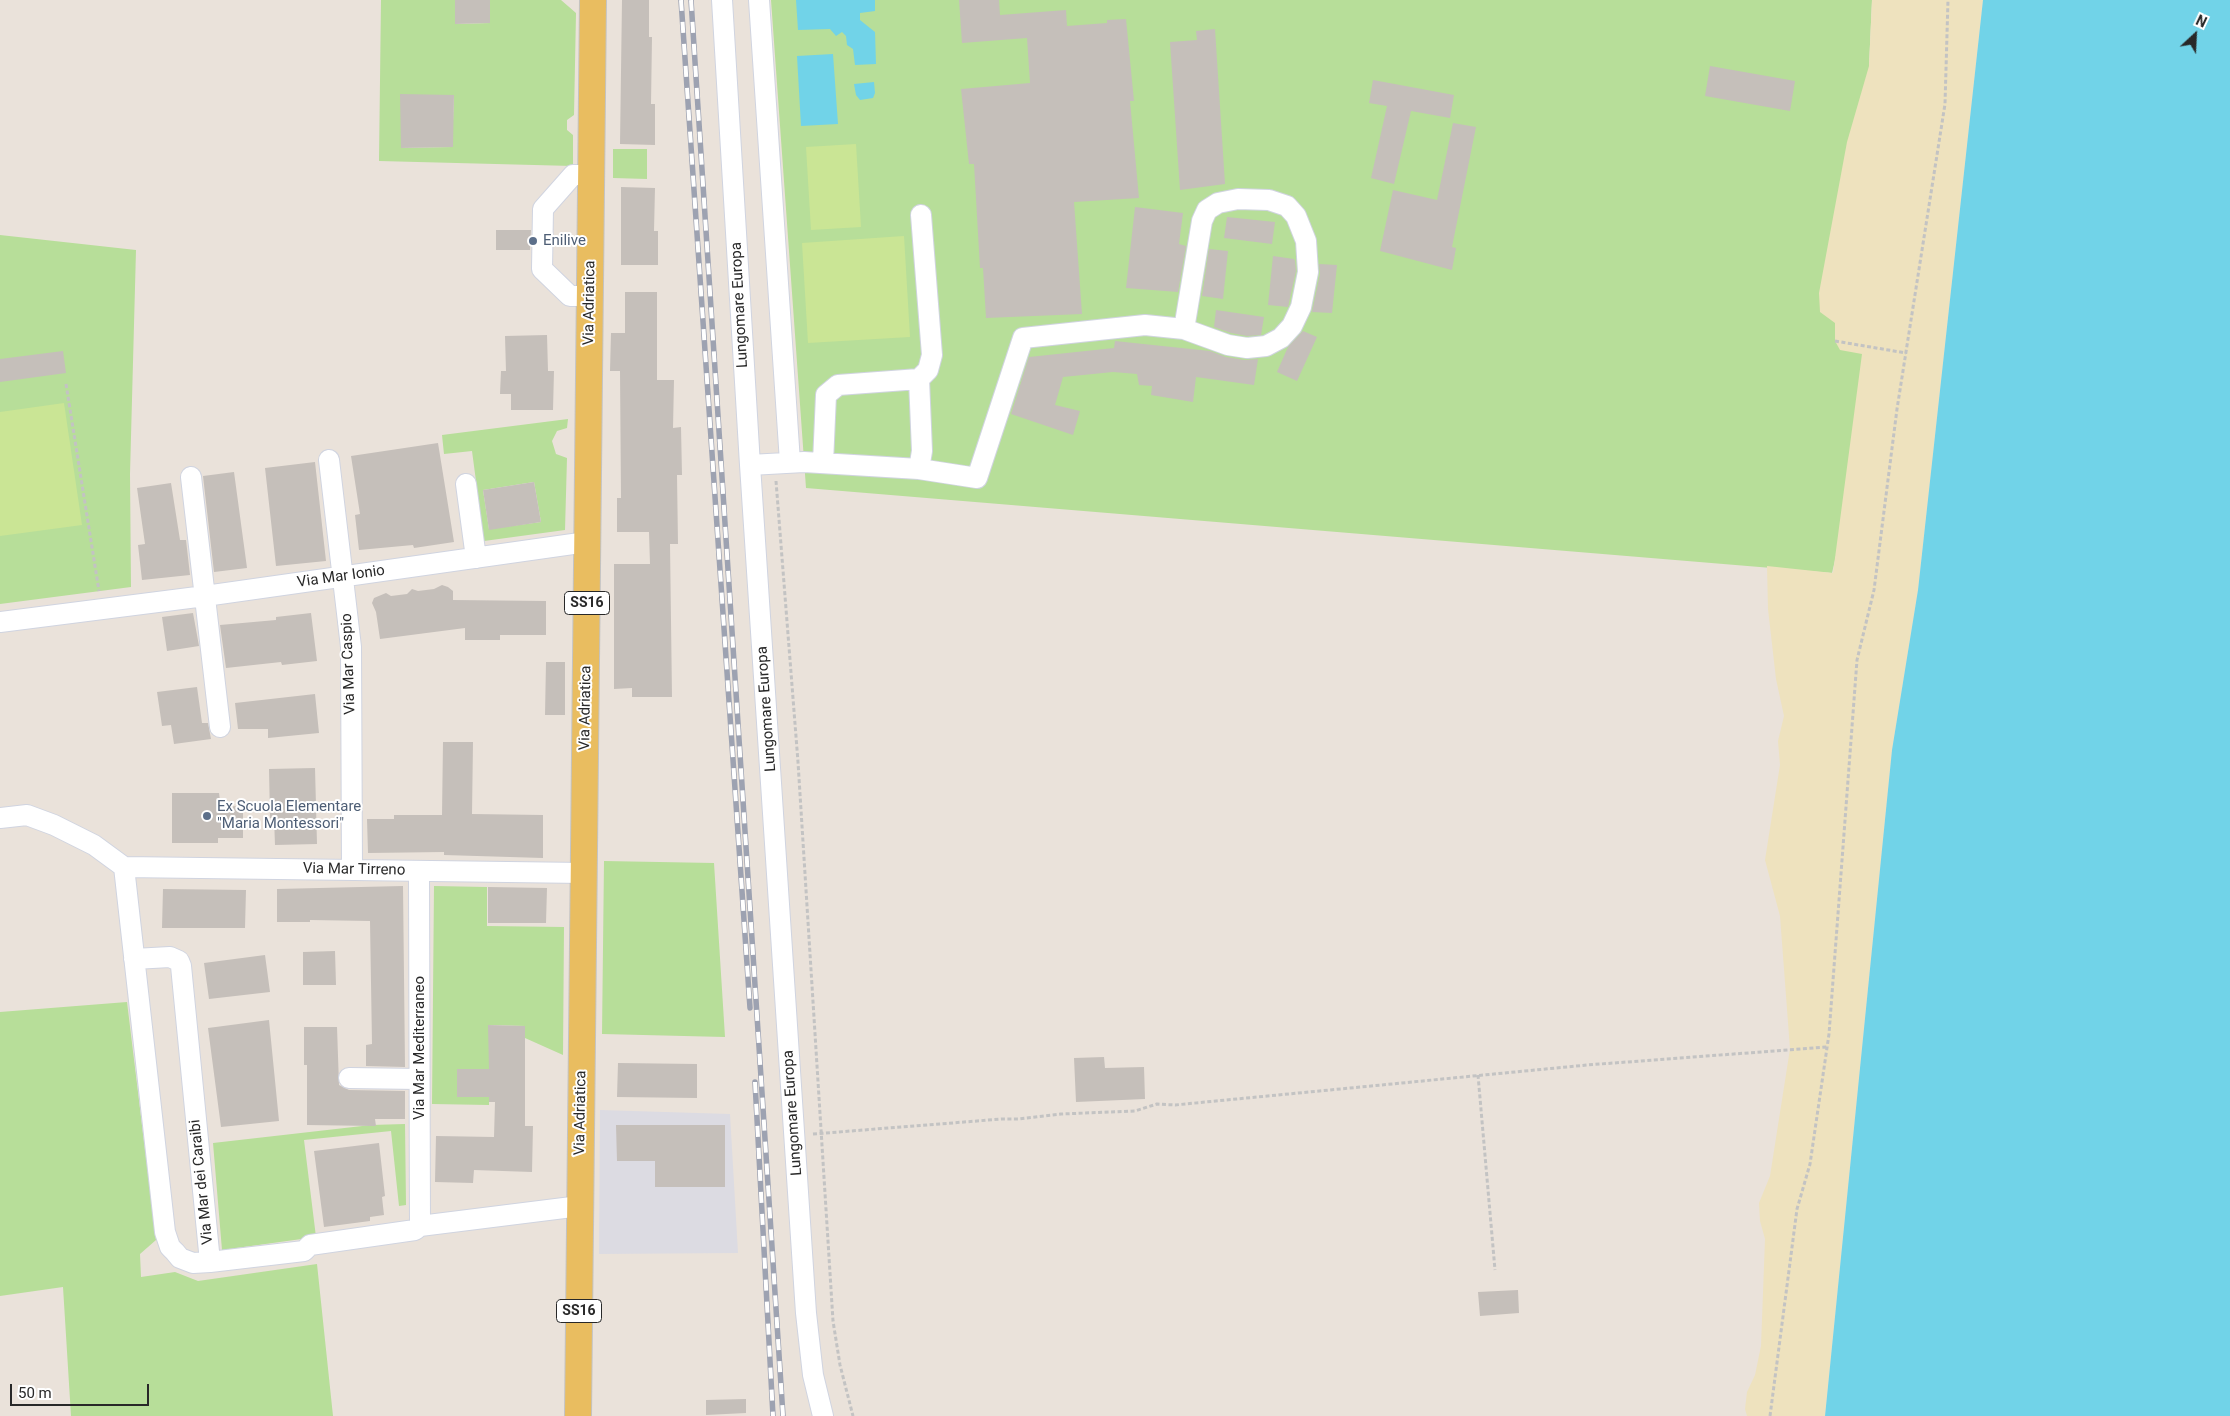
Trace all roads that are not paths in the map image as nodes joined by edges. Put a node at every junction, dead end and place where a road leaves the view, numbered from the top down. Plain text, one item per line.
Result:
1 (593, 0) edge
2 (722, 0) edge
3 (759, 0) edge
4 (591, 175) junction
5 (921, 215) dead end
6 (590, 296) junction
7 (1184, 329) junction
8 (919, 379) junction
9 (329, 460) dead end
10 (790, 462) junction
11 (823, 463) junction
12 (750, 465) junction
13 (919, 469) junction
14 (191, 477) dead end
15 (466, 484) dead end
16 (588, 542) junction
17 (476, 558) junction
18 (343, 576) junction
19 (205, 596) junction
20 (0, 622) edge
21 (220, 727) dead end
22 (0, 818) edge
23 (124, 867) junction
24 (352, 870) junction
25 (419, 870) junction
26 (584, 873) junction
27 (134, 959) junction
28 (349, 1078) dead end
29 (420, 1079) junction
30 (580, 1206) junction
31 (420, 1226) junction
32 (210, 1262) junction
33 (578, 1416) edge
34 (823, 1416) edge

1 - 4 main road, Via Adriatica / SS16
2 - 12 street, Lungomare Europa
3 - 10 street
4 - 6 main road, Via Adriatica / SS16
4 - 6 street
5 - 8 street
6 - 16 main road, Via Adriatica / SS16
7 - 7 street
7 - 13 street
8 - 11 street
8 - 13 street
9 - 18 street, Via Mar Caspio
10 - 11 street
10 - 12 street
11 - 13 street
12 - 34 street, Lungomare Europa
14 - 19 street
15 - 17 street
16 - 17 street, Via Mar Ionio
16 - 26 main road, Via Adriatica / SS16
17 - 18 street, Via Mar Ionio
18 - 19 street, Via Mar Ionio
18 - 24 street, Via Mar Caspio
19 - 20 street, Via Mar Ionio
19 - 21 street
22 - 23 street
23 - 24 street, Via Mar Tirreno
23 - 27 street, Via Mar dei Caraibi
24 - 25 street, Via Mar Tirreno
25 - 26 street, Via Mar Tirreno
25 - 29 street, Via Mar Mediterraneo
26 - 30 main road, Via Adriatica / SS16
27 - 32 street, Via Mar dei Caraibi
27 - 32 street, Via Mar dei Caraibi
28 - 29 street
29 - 31 street, Via Mar Mediterraneo
30 - 31 street
30 - 33 main road, Via Adriatica / SS16
31 - 32 street

